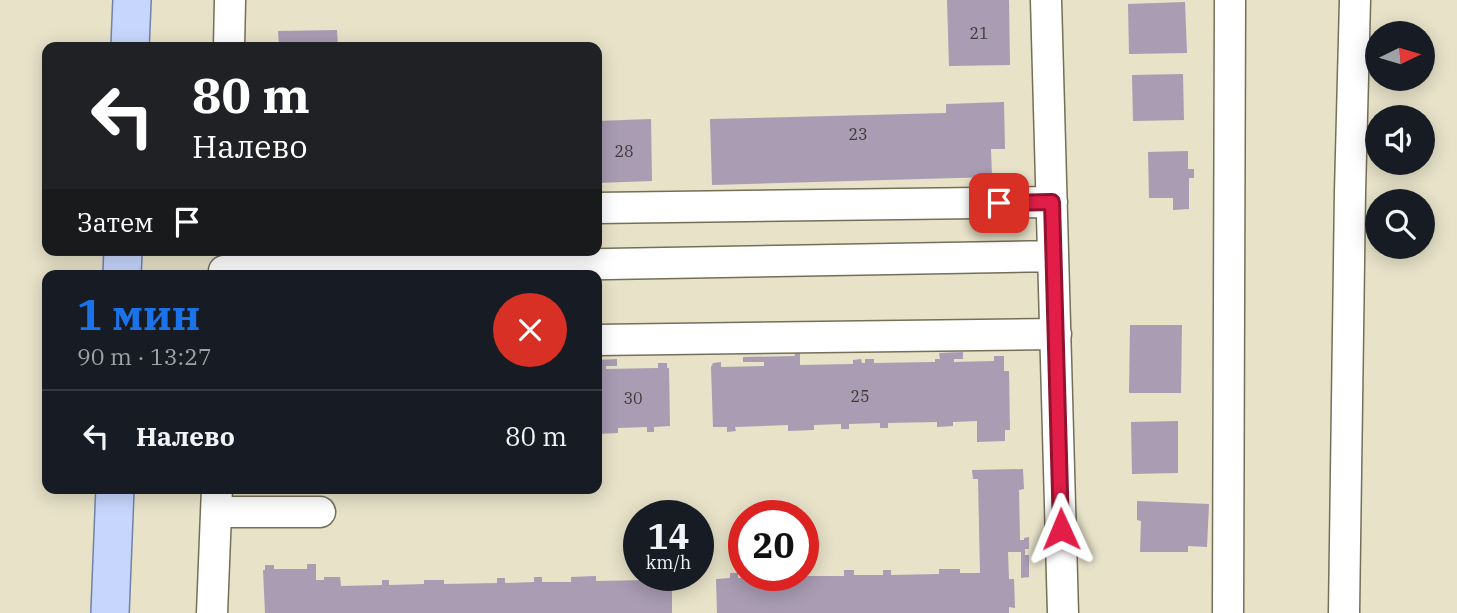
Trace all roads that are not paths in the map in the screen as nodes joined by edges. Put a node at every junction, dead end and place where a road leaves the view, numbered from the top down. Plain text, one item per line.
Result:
1 (132, 0) edge
2 (230, 0) edge
3 (1046, 0) edge
4 (1230, 0) edge
5 (1355, 0) edge
6 (130, 42) edge
7 (229, 42) edge
8 (1052, 202) junction
9 (602, 208) edge
10 (1054, 256) junction
11 (224, 265) edge
12 (1056, 334) junction
13 (602, 340) edge
14 (115, 494) edge
15 (217, 500) edge
16 (320, 512) dead end
17 (110, 613) edge
18 (212, 613) edge
19 (1063, 613) edge
20 (1228, 613) edge
21 (1344, 613) edge

1 - 6 main road
2 - 7 street
3 - 8 street
4 - 20 street
5 - 21 street
8 - 9 street
8 - 10 street
10 - 11 street
10 - 12 street
12 - 13 street
12 - 19 street
14 - 17 main road
15 - 16 street
15 - 18 street

